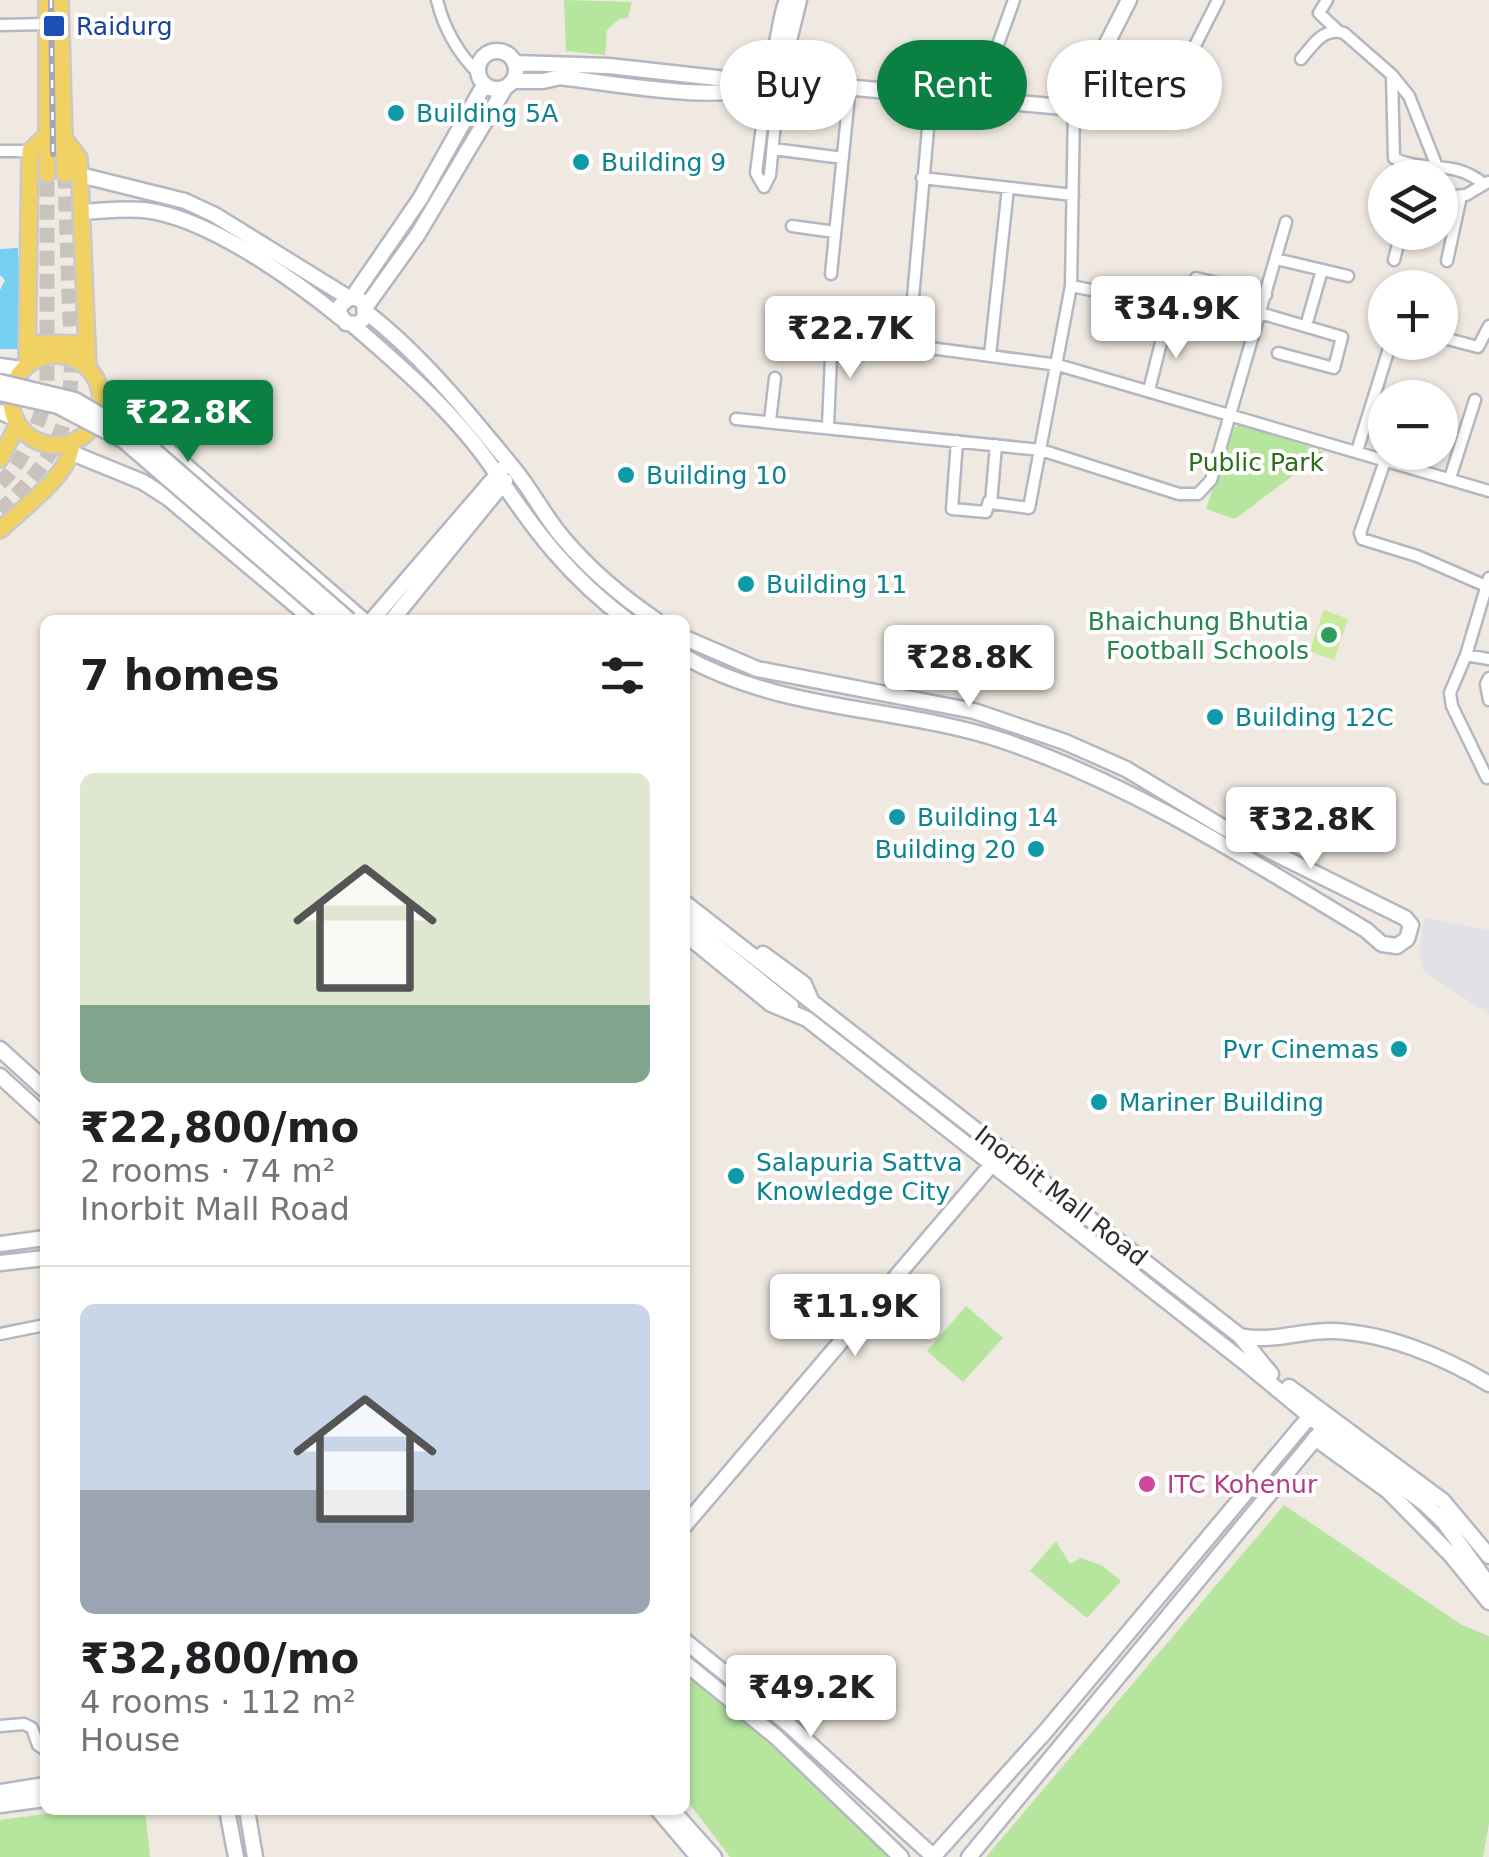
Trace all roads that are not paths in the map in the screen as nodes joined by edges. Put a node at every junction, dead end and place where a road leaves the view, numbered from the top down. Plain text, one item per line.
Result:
1 (47, 0) edge
2 (60, 0) edge
3 (437, 0) edge
4 (787, 0) edge
5 (799, 0) edge
6 (1014, 0) edge
7 (1129, 0) edge
8 (1218, 0) edge
9 (1327, 0) edge
10 (47, 24) junction
11 (0, 25) edge
12 (1338, 31) junction
13 (777, 40) edge
14 (787, 40) edge
15 (1000, 40) edge
16 (1109, 40) edge
17 (1198, 40) edge
18 (1301, 59) dead end
19 (515, 63) junction
20 (1392, 75) junction
21 (481, 79) junction
22 (720, 84) edge
23 (509, 85) junction
24 (720, 86) edge
25 (764, 130) edge
26 (773, 130) edge
27 (846, 130) edge
28 (927, 130) edge
29 (1074, 130) edge
30 (56, 136) junction
31 (773, 149) junction
32 (0, 151) edge
33 (30, 151) junction
34 (843, 158) junction
35 (1399, 160) edge
36 (1435, 160) edge
37 (1458, 169) edge
38 (47, 174) tunnel mouth
39 (72, 174) junction
40 (922, 178) junction
41 (1486, 183) edge
42 (130, 188) junction
43 (1008, 188) junction
44 (1073, 195) junction
45 (1458, 196) edge
46 (1461, 196) junction
47 (168, 197) junction
48 (130, 210) junction
49 (81, 212) junction
50 (166, 214) junction
51 (1286, 222) dead end
52 (792, 226) dead end
53 (835, 232) junction
54 (1396, 250) edge
55 (1276, 259) junction
56 (1394, 260) dead end
57 (1447, 261) dead end
58 (1322, 270) junction
59 (830, 274) dead end
60 (1348, 276) dead end
61 (1196, 278) dead end
62 (1071, 286) junction
63 (1266, 294) junction
64 (350, 298) junction
65 (1148, 301) dead end
66 (366, 310) junction
67 (1260, 313) junction
68 (1308, 320) dead end
69 (347, 322) junction
70 (1166, 323) dead end
71 (1489, 326) edge
72 (780, 328) dead end
73 (832, 334) junction
74 (909, 342) junction
75 (1458, 342) edge
76 (28, 344) junction
77 (87, 344) junction
78 (1278, 353) dead end
79 (990, 355) junction
80 (1385, 360) edge
81 (1058, 364) junction
82 (0, 366) edge
83 (24, 366) junction
84 (88, 369) junction
85 (775, 378) dead end
86 (0, 382) edge
87 (1148, 390) junction
88 (0, 393) edge
89 (100, 399) junction
90 (1475, 400) dead end
91 (1232, 414) junction
92 (11, 418) edge
93 (736, 419) dead end
94 (770, 422) junction
95 (828, 426) junction
96 (957, 440) junction
97 (1468, 442) dead end
98 (994, 445) junction
99 (69, 447) junction
100 (1041, 450) junction
101 (1357, 451) junction
102 (1368, 455) edge
103 (0, 459) edge
104 (1381, 470) edge
105 (1418, 470) edge
106 (505, 473) junction
107 (1453, 479) junction
108 (1489, 491) edge
109 (257, 528) junction
110 (0, 530) edge
111 (233, 552) junction
112 (1488, 582) edge
113 (307, 615) edge
114 (326, 615) edge
115 (343, 615) edge
116 (356, 615) edge
117 (377, 615) edge
118 (396, 615) edge
119 (621, 615) edge
120 (650, 615) edge
121 (690, 640) edge
122 (1466, 655) junction
123 (1489, 658) edge
124 (690, 660) edge
125 (790, 678) junction
126 (1489, 678) edge
127 (786, 698) junction
128 (1489, 700) edge
129 (1487, 778) edge
130 (1222, 835) junction
131 (690, 895) edge
132 (690, 906) edge
133 (690, 924) edge
134 (690, 938) edge
135 (810, 1012) junction
136 (0, 1049) edge
137 (0, 1076) edge
138 (40, 1085) edge
139 (40, 1111) edge
140 (992, 1164) junction
141 (40, 1239) edge
142 (0, 1244) edge
143 (40, 1259) edge
144 (0, 1263) edge
145 (40, 1326) edge
146 (0, 1334) edge
147 (1240, 1336) junction
148 (1489, 1384) edge
149 (1310, 1416) junction
150 (1320, 1433) junction
151 (690, 1518) edge
152 (1489, 1556) edge
153 (1489, 1586) edge
154 (1489, 1602) edge
155 (690, 1644) edge
156 (690, 1667) edge
157 (0, 1726) edge
158 (40, 1746) edge
159 (40, 1787) edge
160 (0, 1792) edge
161 (40, 1800) edge
162 (0, 1806) edge
163 (229, 1815) edge
164 (248, 1815) edge
165 (663, 1815) edge
166 (675, 1815) edge
167 (702, 1854) edge
168 (236, 1857) edge
169 (255, 1857) edge
170 (902, 1857) edge
171 (933, 1857) edge
172 (969, 1857) edge

1 - 10 main road
2 - 30 main road
3 - 21 street
4 - 13 street
5 - 14 street
6 - 15 street
7 - 16 street
8 - 17 street
9 - 12 street
10 - 11 street
10 - 30 main road
12 - 18 street
12 - 20 street
19 - 21 street
19 - 22 street
19 - 23 street
20 - 35 street
20 - 36 street
21 - 23 street
21 - 64 street
23 - 24 street
23 - 66 street
25 - 31 street
26 - 31 street
27 - 34 street
28 - 40 street
29 - 44 street
30 - 33 main road
30 - 38 main road
30 - 39 main road
31 - 34 street
32 - 33 street
33 - 76 main road
34 - 53 street
37 - 41 street
39 - 42 street
39 - 49 main road
40 - 43 street
40 - 74 street
41 - 46 street
42 - 47 street
42 - 48 street
43 - 44 street
43 - 79 street
44 - 62 street
45 - 46 street
46 - 57 street
47 - 50 street
47 - 64 street
48 - 49 street
48 - 50 street
49 - 77 main road
50 - 69 street
51 - 55 street
52 - 53 street
53 - 59 street
54 - 56 street
55 - 58 street
55 - 63 street
58 - 60 street
58 - 68 street
61 - 63 street
62 - 65 street
62 - 81 street
63 - 67 street
64 - 66 street
64 - 69 street
66 - 69 street
66 - 106 street
67 - 78 street
67 - 91 street
69 - 106 street
70 - 87 street
71 - 75 street
72 - 73 street
73 - 74 street
73 - 95 street
74 - 79 street
76 - 77 main road
76 - 83 main road
77 - 84 main road
79 - 81 street
80 - 101 street
81 - 87 street
81 - 100 street
82 - 83 street
83 - 84 main road
83 - 92 main road
84 - 89 main road
85 - 94 street
86 - 115 street, bridge
87 - 91 street
88 - 114 street, bridge
89 - 99 main road
89 - 109 street
90 - 107 street
91 - 100 street
91 - 101 street
92 - 99 main road
92 - 103 main road
93 - 94 street
94 - 95 street
95 - 96 street
96 - 98 street
96 - 98 street
97 - 107 street
98 - 100 street
98 - 100 street
99 - 110 main road
99 - 111 street
101 - 102 street
104 - 112 street
105 - 107 street
106 - 117 street
106 - 118 street
106 - 119 street
106 - 120 street
107 - 108 street
109 - 111 street
109 - 116 street
111 - 113 street
112 - 122 street
121 - 125 street
122 - 123 street
122 - 129 street
124 - 127 street
125 - 127 street
125 - 130 street
126 - 128 street
127 - 130 street
130 - 130 street
131 - 135 street, Inorbit Mall Road
132 - 135 street
133 - 135 street
134 - 135 street, Inorbit Mall Road
135 - 140 street, Inorbit Mall Road
135 - 147 street, Inorbit Mall Road
136 - 138 street
137 - 139 street
140 - 149 street, Inorbit Mall Road
140 - 151 street
141 - 142 street
143 - 144 street
145 - 146 street
147 - 148 street
147 - 152 street, Inorbit Mall Road
149 - 150 street, Inorbit Mall Road
149 - 171 street
150 - 153 street
150 - 154 street
150 - 172 street
155 - 171 street
156 - 170 street
157 - 158 street
159 - 160 street
161 - 162 street
163 - 168 street
164 - 169 street
165 - 167 street
166 - 167 street

